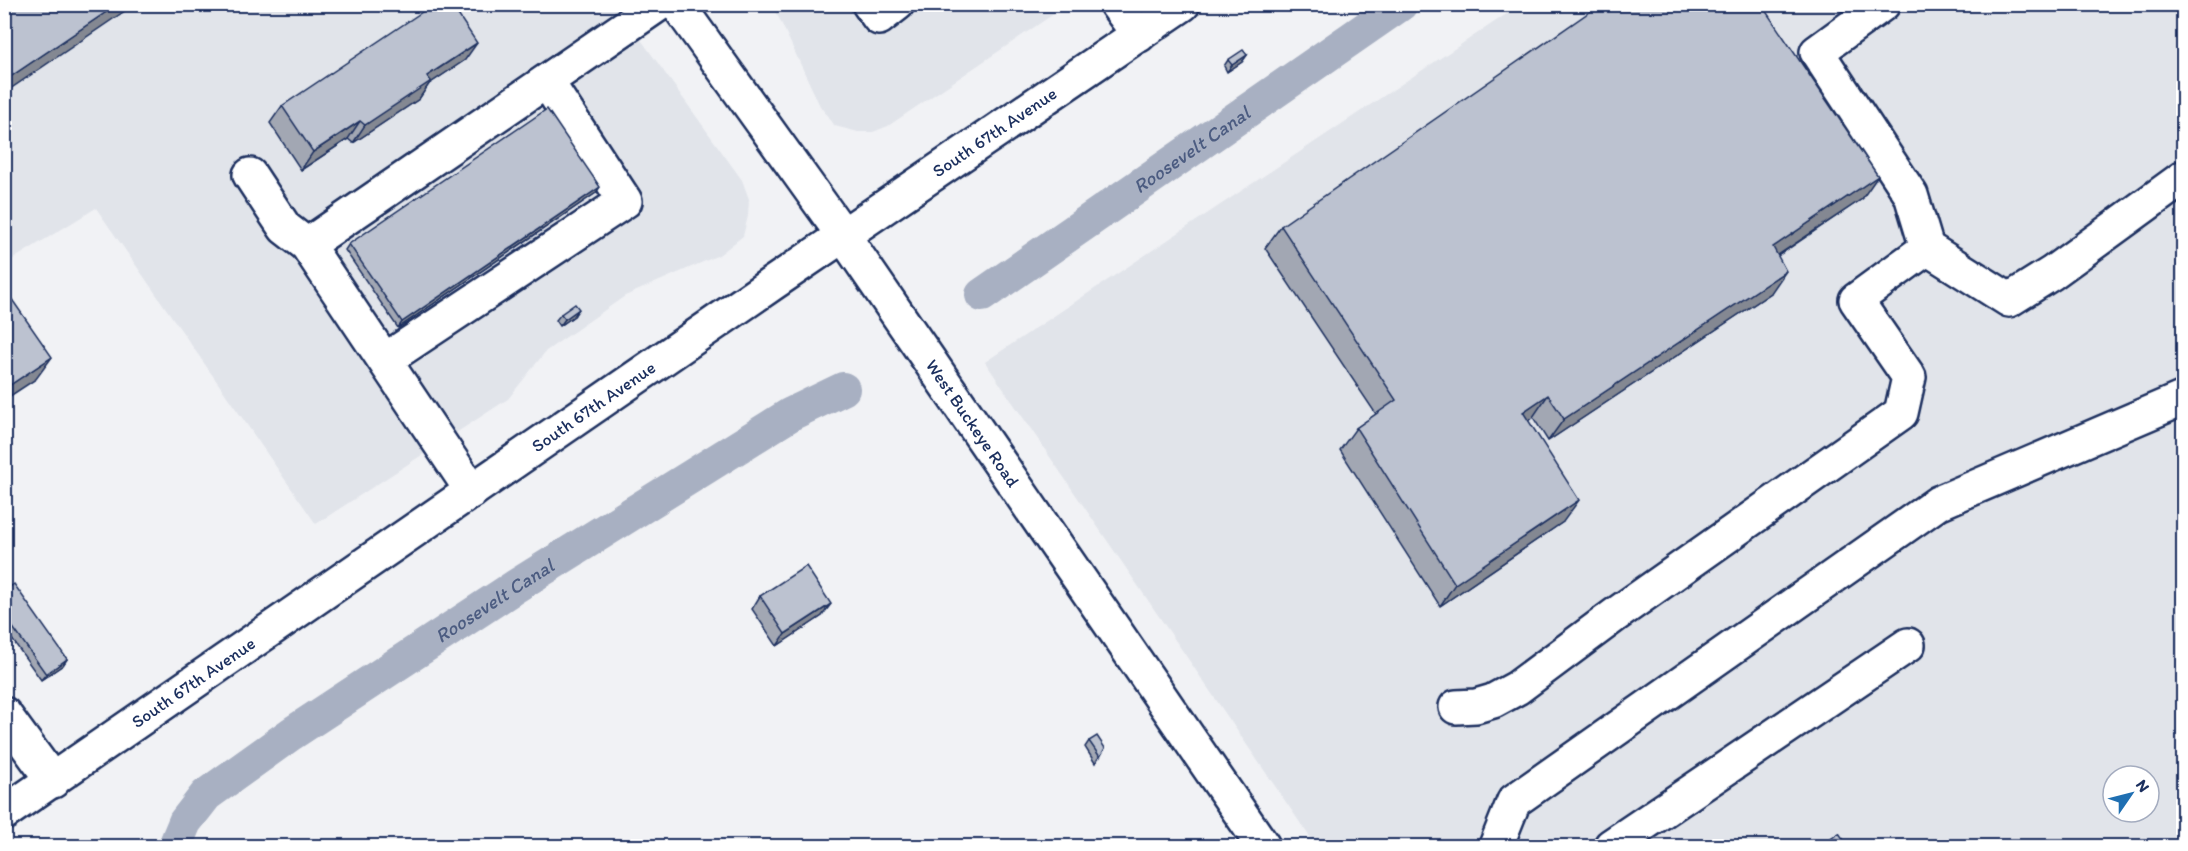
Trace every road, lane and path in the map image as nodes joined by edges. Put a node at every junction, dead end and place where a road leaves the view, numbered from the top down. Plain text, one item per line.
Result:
1 (659, 4) edge
2 (677, 4) edge
3 (869, 4) edge
4 (897, 4) edge
5 (1116, 4) edge
6 (1183, 4) edge
7 (1883, 4) edge
8 (1139, 34) junction
9 (547, 82) junction
10 (250, 175) dead end
11 (2184, 177) edge
12 (843, 235) junction
13 (307, 245) junction
14 (1927, 248) junction
15 (385, 360) junction
16 (2184, 398) edge
17 (472, 491) junction
18 (1908, 645) dead end
19 (1456, 707) dead end
20 (4, 714) edge
21 (53, 780) junction
22 (4, 813) edge
23 (1263, 846) edge
24 (1496, 846) edge
25 (1611, 846) edge

1 - 9 main road
2 - 12 main road, West Buckeye Road
3 - 4 main road
5 - 8 main road
6 - 8 main road, South 67th Avenue
7 - 14 main road
8 - 12 main road, South 67th Avenue
9 - 13 main road
9 - 15 main road
10 - 13 main road
11 - 14 main road
12 - 17 main road, South 67th Avenue
12 - 23 main road, West Buckeye Road
13 - 15 main road
14 - 19 main road
15 - 17 main road
16 - 24 main road
17 - 21 main road, South 67th Avenue
18 - 25 main road
20 - 21 main road
21 - 22 main road, South 67th Avenue

